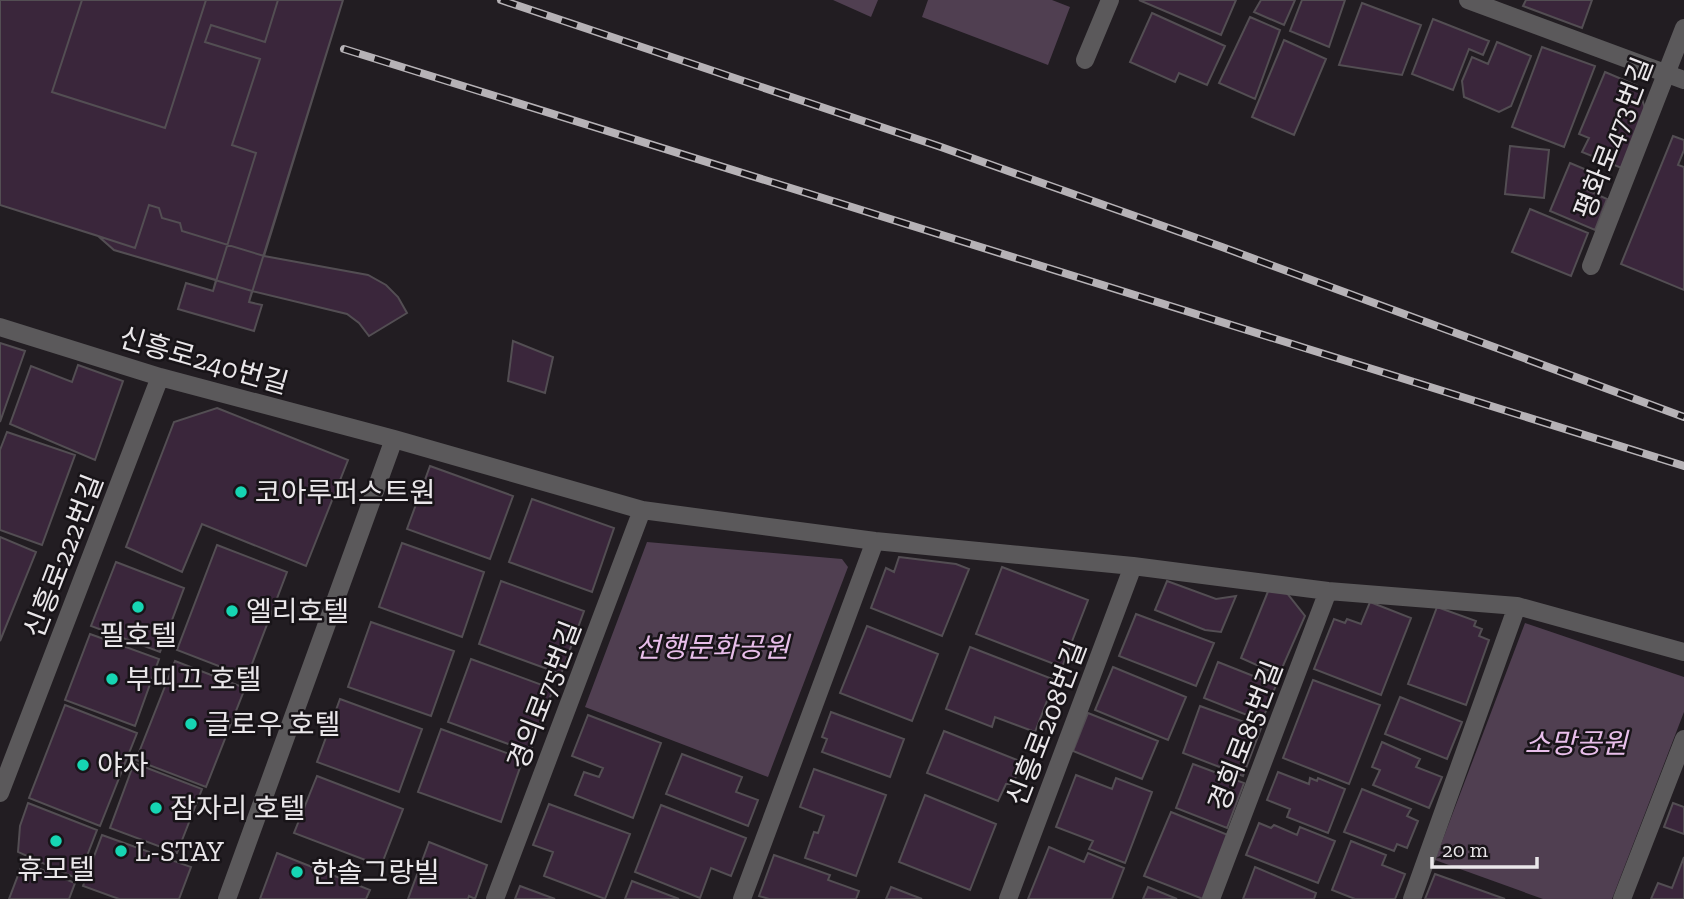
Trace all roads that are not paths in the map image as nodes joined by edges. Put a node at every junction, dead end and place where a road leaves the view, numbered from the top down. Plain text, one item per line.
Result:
1 (1110, 0) edge
2 (1468, 0) edge
3 (1684, 28) edge
4 (1086, 60) dead end
5 (1667, 73) junction
6 (1684, 80) edge
7 (1591, 267) dead end
8 (0, 327) edge
9 (160, 376) junction
10 (394, 439) junction
11 (642, 510) junction
12 (875, 541) junction
13 (1132, 566) junction
14 (1328, 591) junction
15 (1517, 606) junction
16 (1684, 652) edge
17 (1684, 739) edge
18 (0, 793) edge
19 (227, 899) edge
20 (495, 899) edge
21 (742, 899) edge
22 (1008, 899) edge
23 (1211, 899) edge
24 (1412, 899) edge
25 (1622, 899) edge

1 - 4 street
2 - 5 street
3 - 5 street, 평화로473번길
5 - 6 street
5 - 7 street, 평화로473번길
8 - 9 street, 신흥로240번길
9 - 10 street, 신흥로240번길
9 - 18 street, 신흥로222번길
10 - 11 street, 신흥로240번길
10 - 19 street
11 - 12 street, 신흥로240번길
11 - 20 street, 경의로75번길
12 - 13 street, 신흥로240번길
12 - 21 street
13 - 14 street, 신흥로240번길
13 - 22 street, 신흥로208번길
14 - 15 street, 신흥로240번길
14 - 23 street, 경희로85번길
15 - 16 street, 신흥로240번길
15 - 24 street
17 - 25 street

